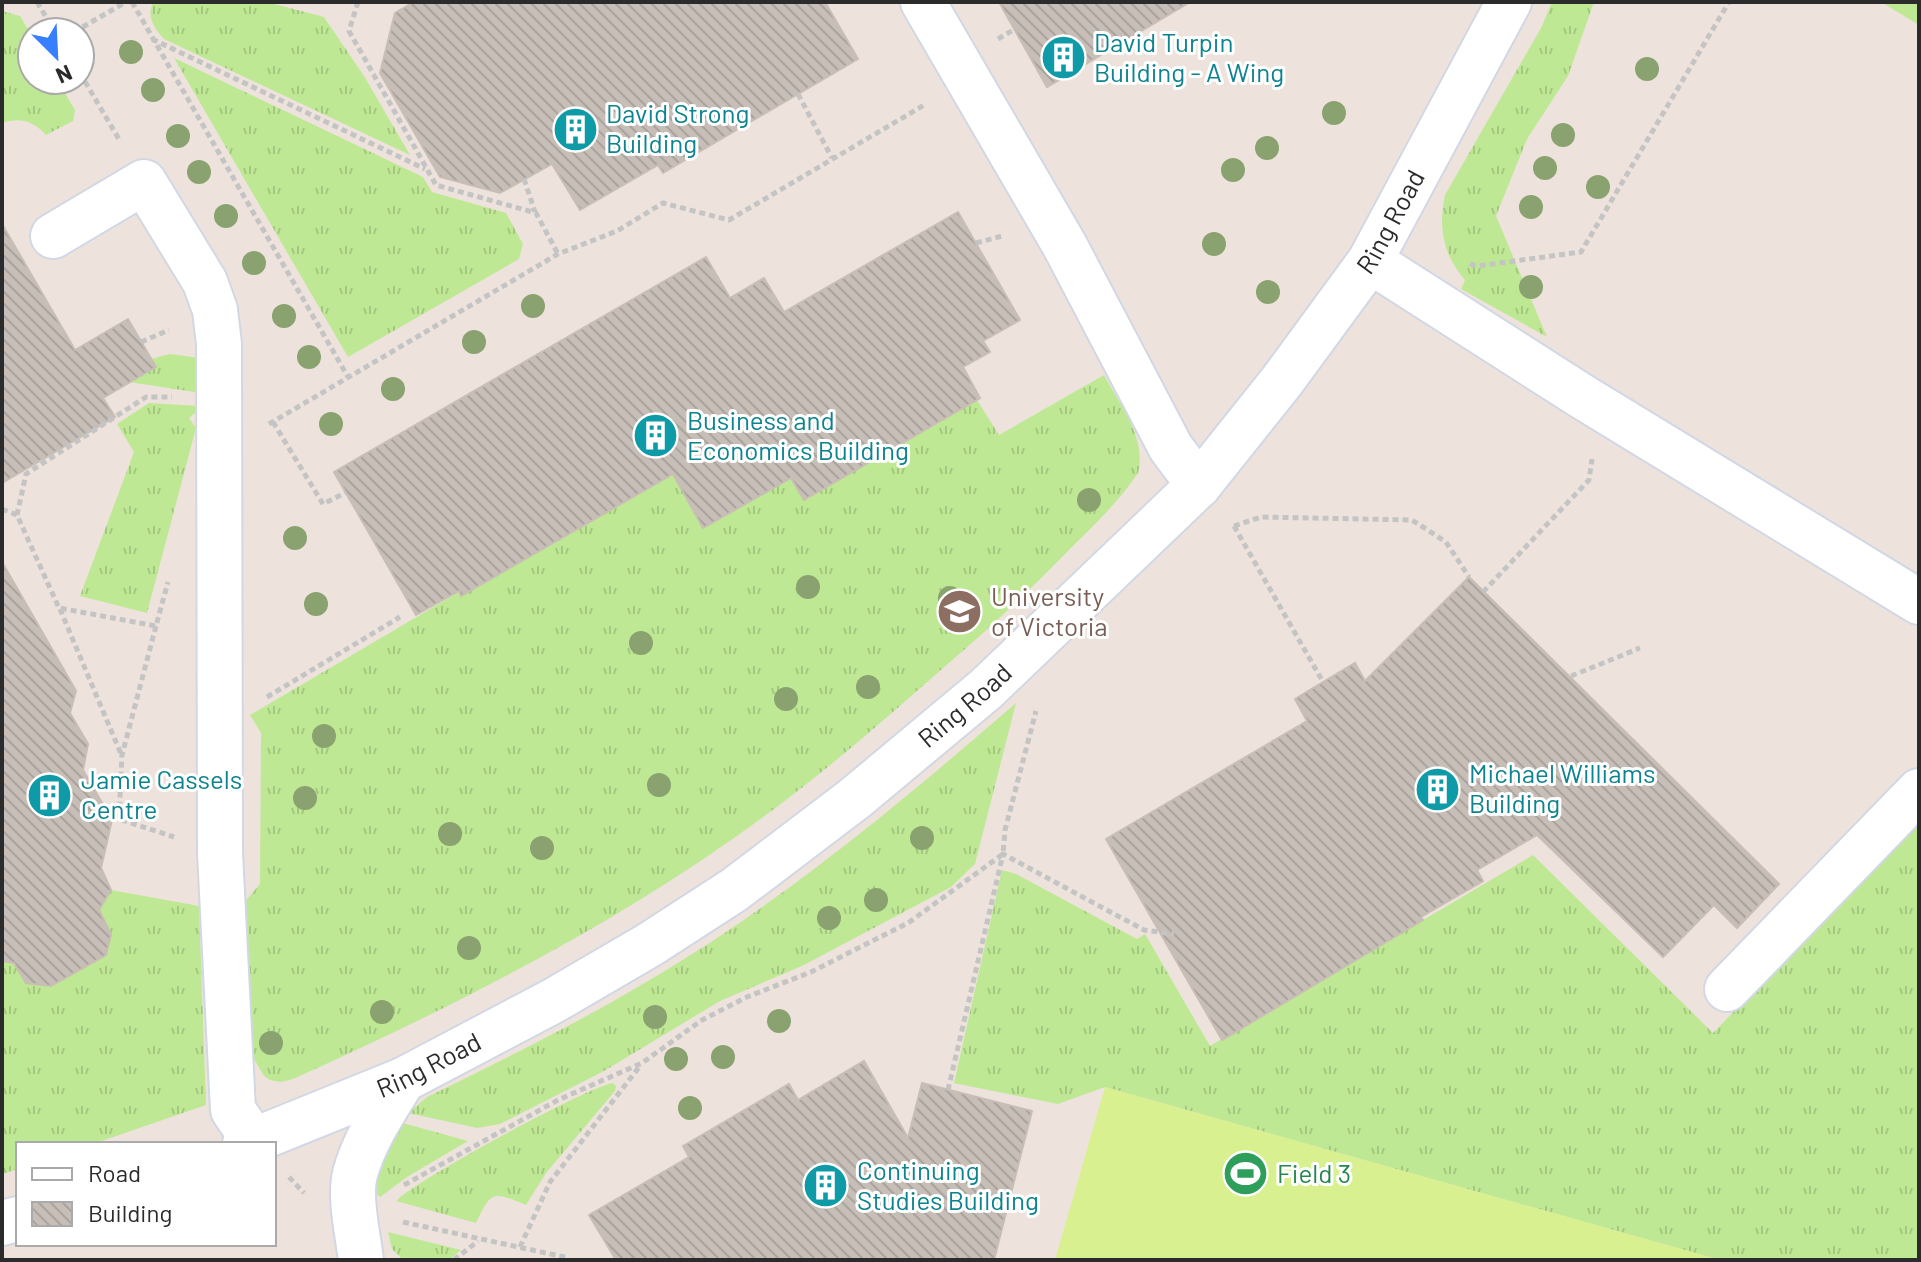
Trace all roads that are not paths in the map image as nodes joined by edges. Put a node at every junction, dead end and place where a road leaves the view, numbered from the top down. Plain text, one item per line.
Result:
1 (923, 2) edge
2 (1509, 2) edge
3 (53, 236) dead end
4 (1370, 261) junction
5 (1199, 485) junction
6 (1919, 602) edge
7 (1919, 791) edge
8 (1727, 989) dead end
9 (403, 1080) junction
10 (249, 1142) edge
11 (361, 1260) edge

1 - 5 street
2 - 4 street, Ring Road
3 - 10 street
4 - 5 street, Ring Road
4 - 6 street
5 - 9 street, Ring Road
7 - 8 street
9 - 10 street, Ring Road
9 - 11 street

